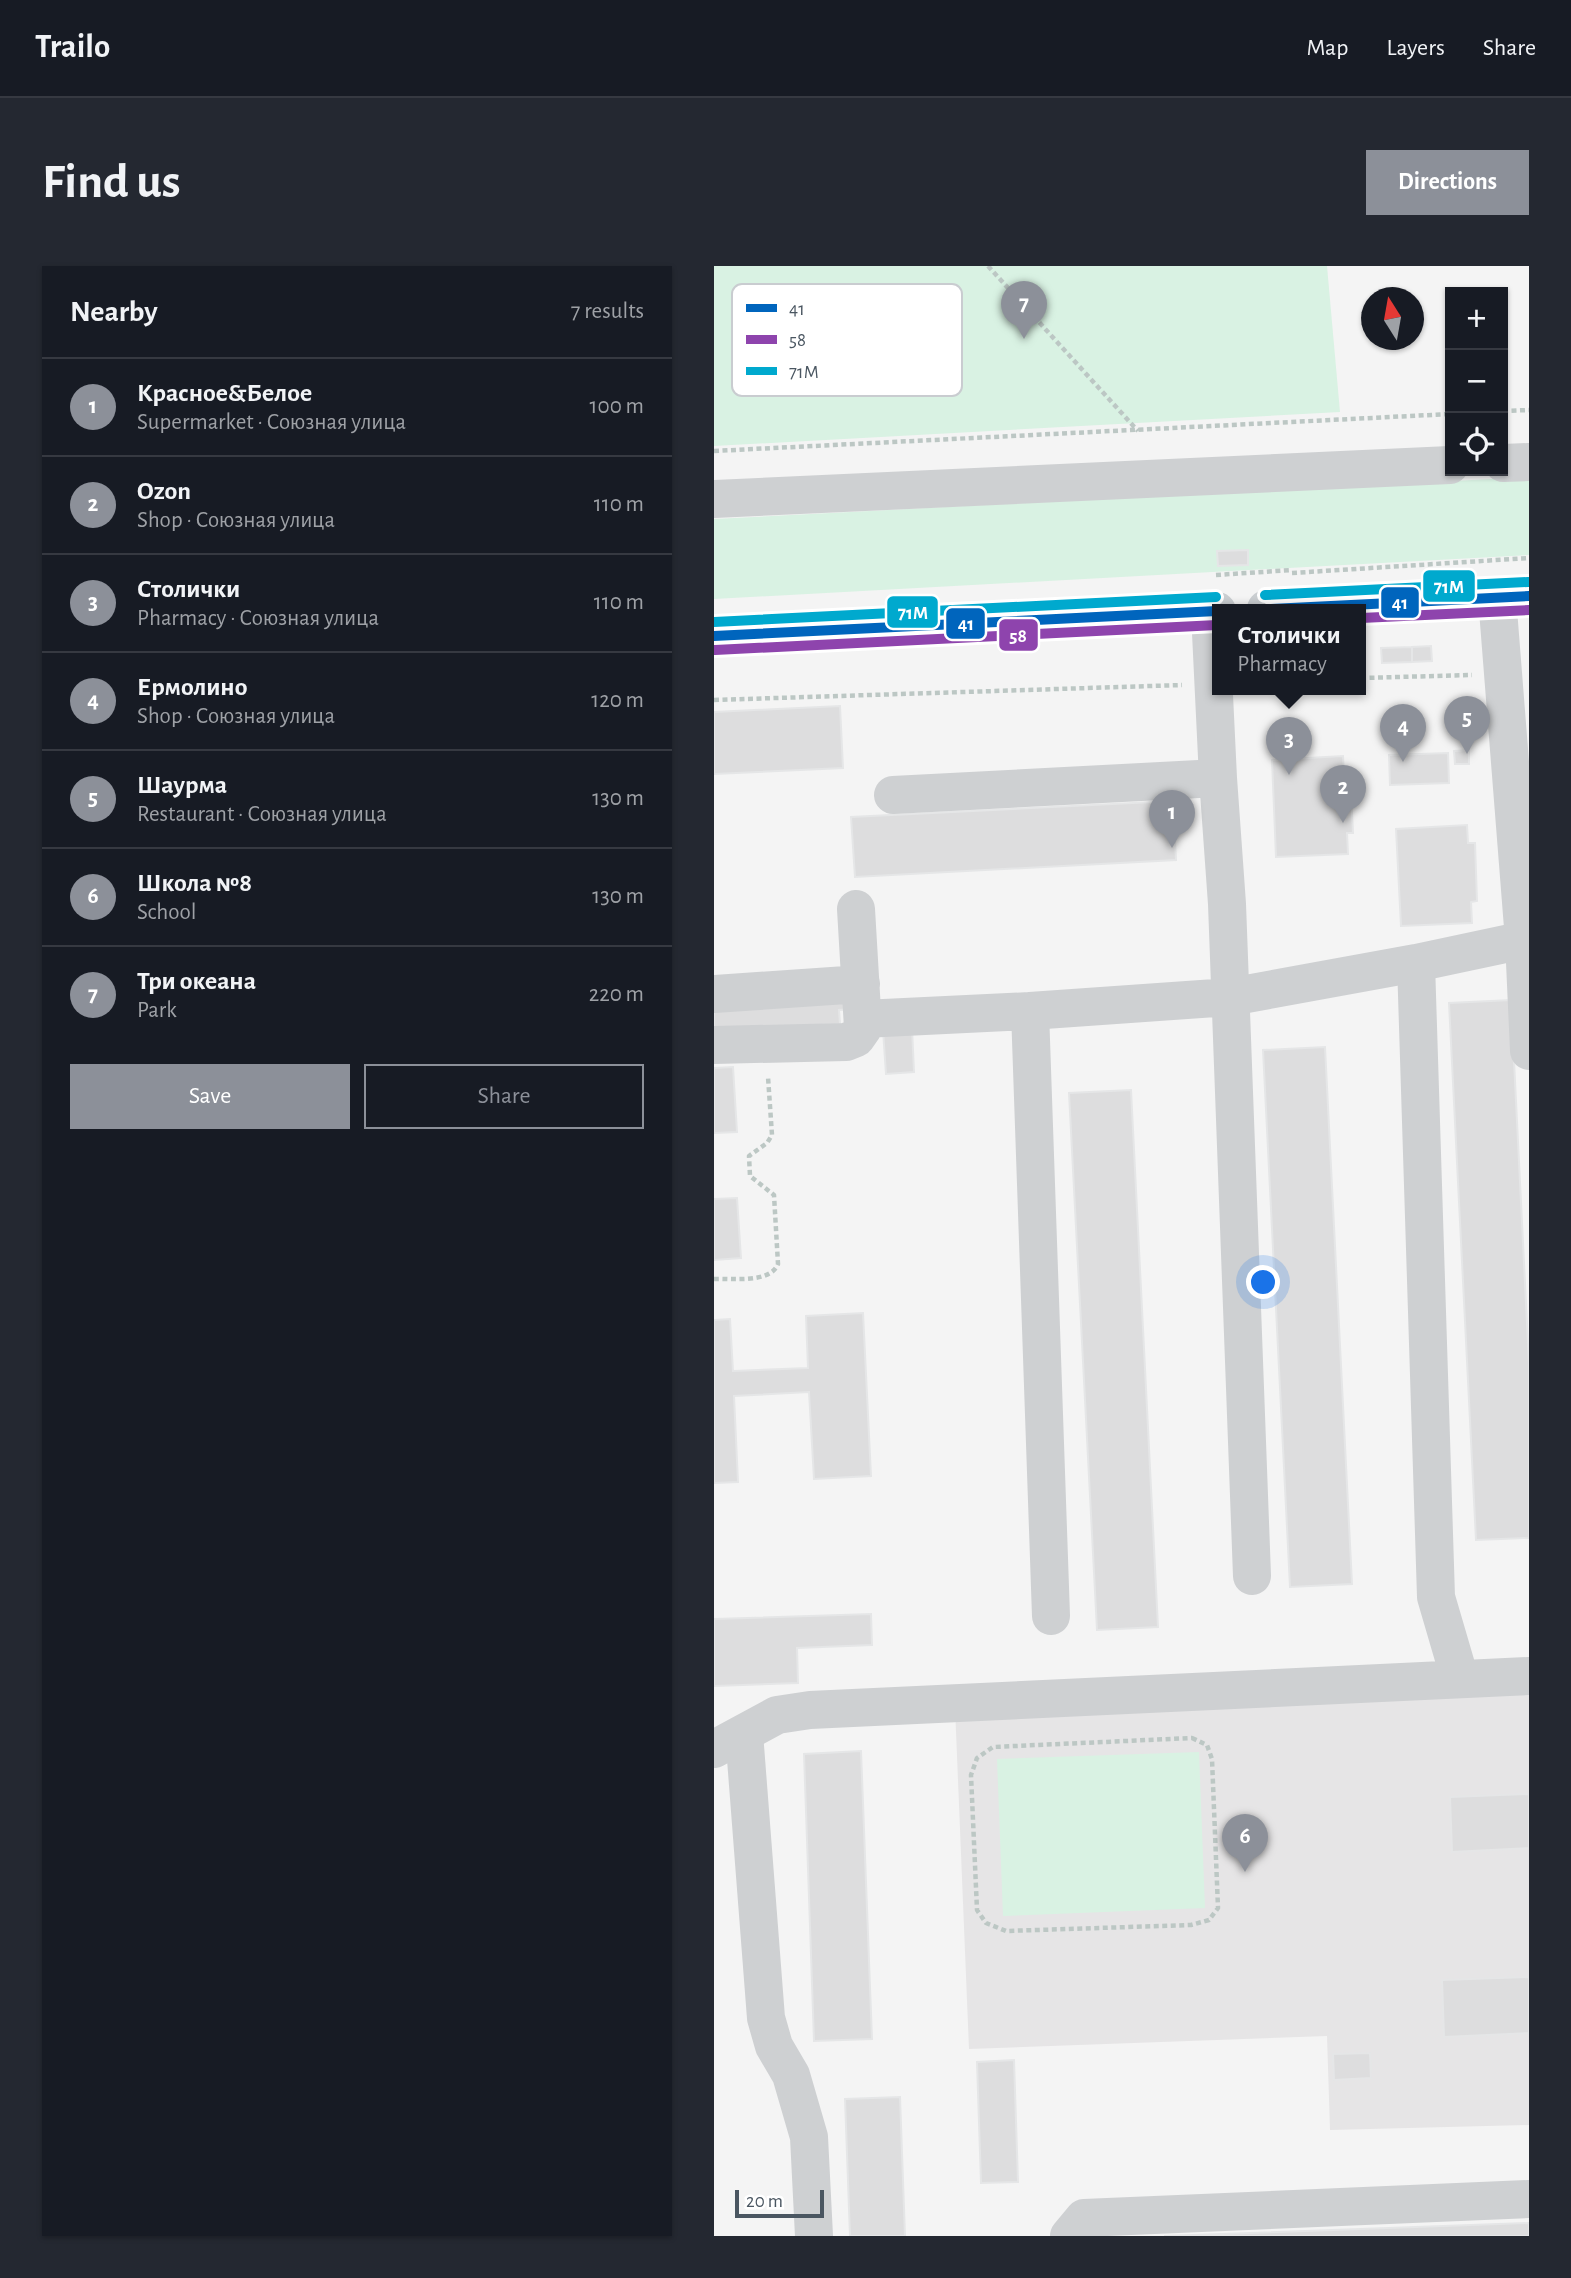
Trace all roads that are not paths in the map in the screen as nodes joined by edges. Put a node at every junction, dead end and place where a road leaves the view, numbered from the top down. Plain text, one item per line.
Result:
1 (1529, 462) edge
2 (1508, 463) edge
3 (1445, 465) edge
4 (714, 499) edge
5 (1513, 597) edge
6 (1366, 604) edge
7 (1212, 611) edge
8 (714, 636) edge
9 (1214, 695) edge
10 (1218, 778) junction
11 (893, 795) dead end
12 (856, 909) dead end
13 (1524, 940) junction
14 (1416, 964) junction
15 (714, 994) edge
16 (1230, 997) junction
17 (862, 1002) junction
18 (1030, 1011) junction
19 (714, 1045) edge
20 (1529, 1051) edge
21 (1252, 1576) dead end
22 (1051, 1616) dead end
23 (1529, 1676) edge
24 (1460, 1679) junction
25 (729, 1741) edge
26 (1529, 2199) edge
27 (814, 2236) edge
28 (1069, 2236) edge

1 - 2 street
3 - 4 street
5 - 6 main road
5 - 13 street
7 - 8 main road
9 - 10 street
10 - 11 street
10 - 16 street
12 - 17 street
13 - 14 street
13 - 20 street
14 - 16 street
14 - 24 street
15 - 17 street
16 - 18 street
16 - 21 street
17 - 18 street
17 - 19 street
18 - 22 street
23 - 24 street
24 - 25 street
25 - 27 street
26 - 28 street

